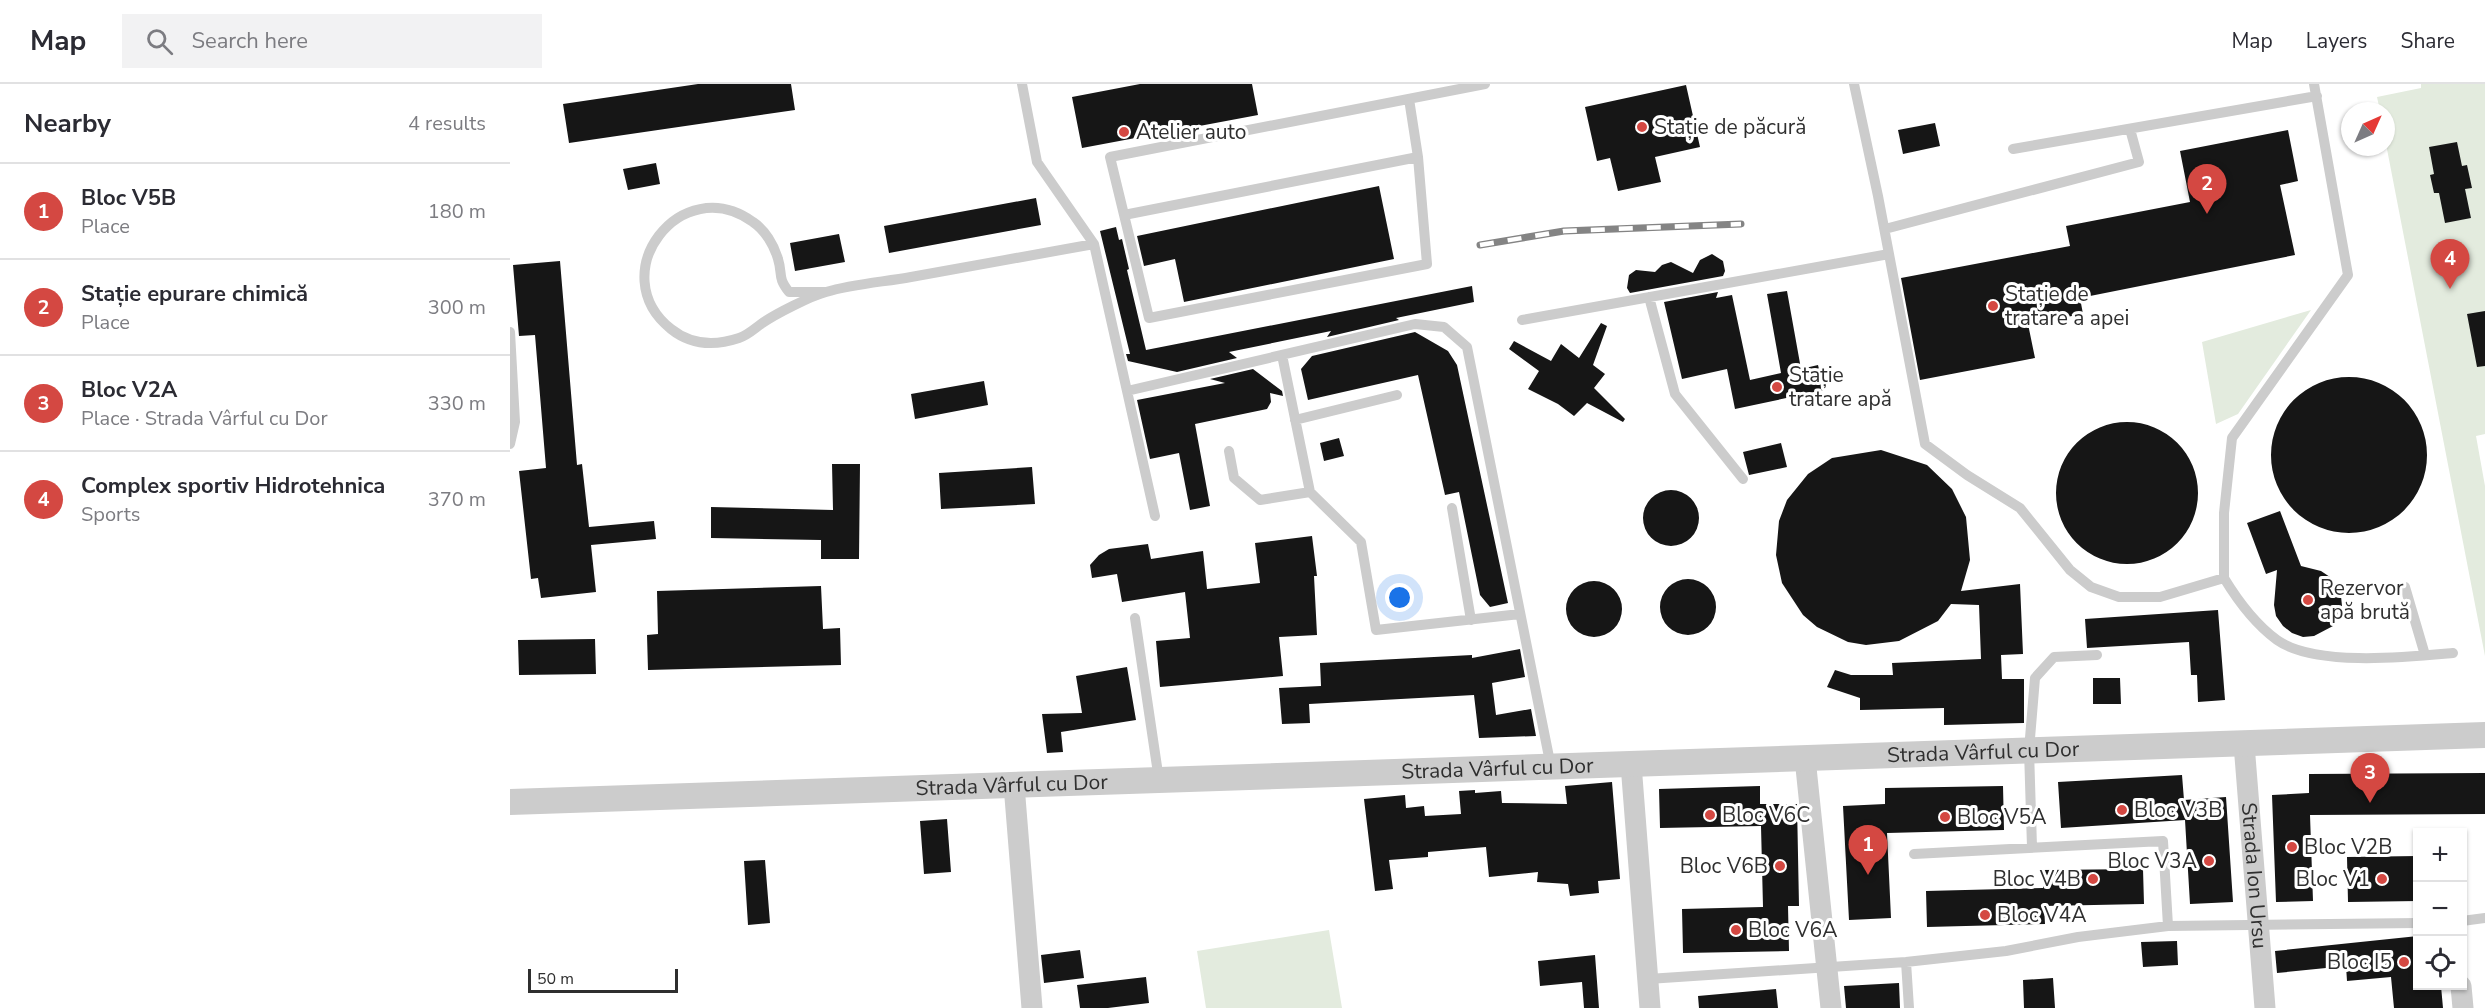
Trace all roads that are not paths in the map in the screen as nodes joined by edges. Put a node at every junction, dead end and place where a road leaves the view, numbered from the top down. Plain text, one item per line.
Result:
1 (1022, 84) edge
2 (1485, 84) edge
3 (1854, 84) edge
4 (2314, 84) edge
5 (2317, 96) junction
6 (1409, 99) junction
7 (2130, 129) junction
8 (2013, 149) dead end
9 (1418, 157) junction
10 (1124, 215) junction
11 (1885, 229) junction
12 (1094, 244) junction
13 (1890, 254) junction
14 (825, 292) junction
15 (1649, 297) junction
16 (1522, 320) dead end
17 (510, 332) edge
18 (1282, 355) junction
19 (1127, 391) junction
20 (1397, 395) dead end
21 (1295, 420) junction
22 (510, 444) edge
23 (1229, 451) dead end
24 (1743, 479) dead end
25 (1310, 492) junction
26 (1452, 508) dead end
27 (1155, 516) dead end
28 (2224, 578) junction
29 (2405, 587) dead end
30 (1520, 614) junction
31 (1135, 618) dead end
32 (1471, 620) junction
33 (2453, 653) dead end
34 (2097, 655) dead end
35 (2425, 655) junction
36 (2485, 735) edge
37 (2244, 744) junction
38 (2029, 750) junction
39 (1805, 758) junction
40 (1631, 764) junction
41 (1551, 767) junction
42 (1159, 780) junction
43 (1014, 785) junction
44 (510, 802) edge
45 (2032, 847) junction
46 (1914, 854) dead end
47 (2485, 918) edge
48 (2467, 920) edge
49 (2413, 923) edge
50 (2168, 926) junction
51 (2258, 926) junction
52 (1906, 962) junction
53 (1827, 966) junction
54 (1648, 979) junction
55 (2462, 990) edge
56 (1032, 1008) edge
57 (1650, 1008) edge
58 (1831, 1008) edge
59 (1910, 1008) edge
60 (2265, 1008) edge
61 (2463, 1008) edge

1 - 12 lane
2 - 6 lane
3 - 11 lane
4 - 5 lane
5 - 7 lane
5 - 28 lane
6 - 9 lane
6 - 10 lane
7 - 8 lane
7 - 11 lane
9 - 10 lane
9 - 10 lane
11 - 13 lane
12 - 14 lane
12 - 19 lane
13 - 15 lane
13 - 28 lane
14 - 14 lane
15 - 16 lane
15 - 24 lane
17 - 22 lane
18 - 19 lane
18 - 21 lane
18 - 30 lane
19 - 27 lane
20 - 21 lane
21 - 25 lane
23 - 25 lane
25 - 32 lane
26 - 32 lane
28 - 35 lane
29 - 35 lane
30 - 32 lane
30 - 41 lane
31 - 42 lane
33 - 35 lane
34 - 38 lane
36 - 37 street, Strada Vârful cu Dor
37 - 38 street, Strada Vârful cu Dor
37 - 51 street, Strada Ion Ursu
38 - 39 street, Strada Vârful cu Dor
38 - 45 lane
39 - 40 street, Strada Vârful cu Dor
39 - 53 street
40 - 41 street, Strada Vârful cu Dor
40 - 54 street
41 - 42 street, Strada Vârful cu Dor
42 - 43 street, Strada Vârful cu Dor
43 - 44 street, Strada Vârful cu Dor
43 - 56 street
45 - 46 lane
45 - 50 lane
47 - 48 lane
49 - 51 lane
50 - 51 lane
50 - 52 lane
51 - 60 street, Strada Ion Ursu
52 - 53 lane
52 - 59 lane
53 - 54 lane
53 - 58 street
54 - 57 street
55 - 61 street

